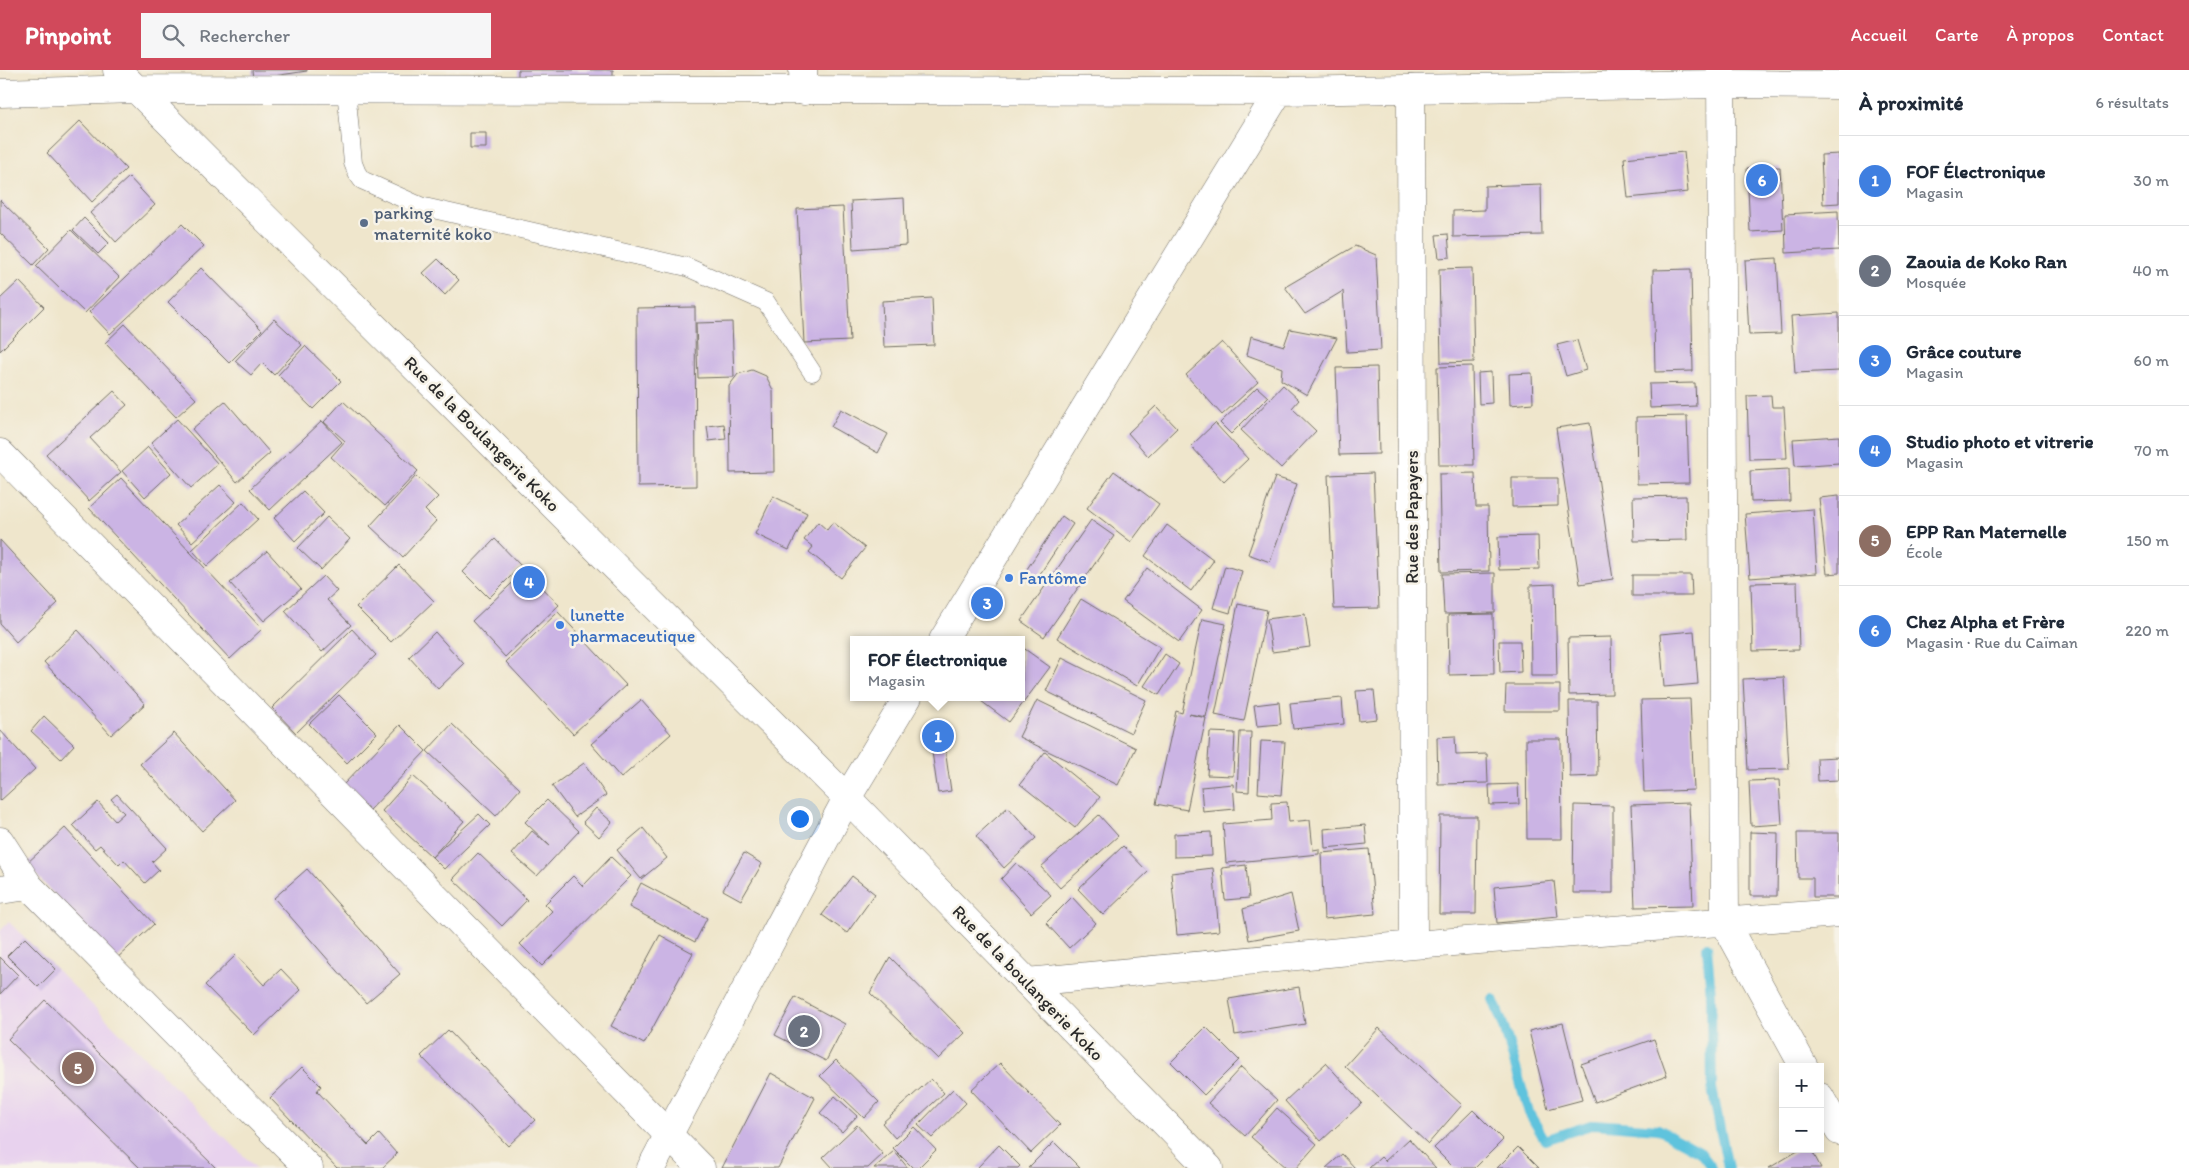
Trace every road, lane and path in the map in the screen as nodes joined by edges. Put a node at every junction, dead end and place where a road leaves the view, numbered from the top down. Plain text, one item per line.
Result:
1 (117, 70) edge
2 (1721, 77) edge
3 (803, 80) edge
4 (1839, 85) edge
5 (136, 89) junction
6 (346, 89) junction
7 (1411, 89) junction
8 (1279, 91) junction
9 (0, 93) edge
10 (812, 372) dead end
11 (0, 453) edge
12 (945, 636) edge
13 (906, 701) edge
14 (846, 798) junction
15 (0, 842) edge
16 (29, 886) junction
17 (0, 890) edge
18 (1839, 913) edge
19 (1725, 923) junction
20 (1413, 945) junction
21 (1026, 982) junction
22 (1802, 1063) edge
23 (1824, 1104) edge
24 (1839, 1131) edge
25 (669, 1135) junction
26 (309, 1168) edge
27 (651, 1168) edge
28 (701, 1168) edge
29 (1209, 1168) edge

1 - 5 street, Rue de la Boulangerie Koko
2 - 4 street
2 - 7 street
2 - 19 street
3 - 6 street
3 - 8 street
5 - 6 street
5 - 9 street
5 - 14 street, Rue de la Boulangerie Koko
6 - 10 lane
7 - 8 street
7 - 20 street, Rue des Papayers
8 - 12 street
11 - 25 street
13 - 14 street
14 - 21 street, Rue de la boulangerie Koko
14 - 25 street
15 - 16 street
16 - 17 street
16 - 26 street
18 - 19 street
19 - 20 street
19 - 22 street
20 - 21 street
21 - 29 street, Rue de la boulangerie Koko
23 - 24 street
25 - 27 street
25 - 28 street

